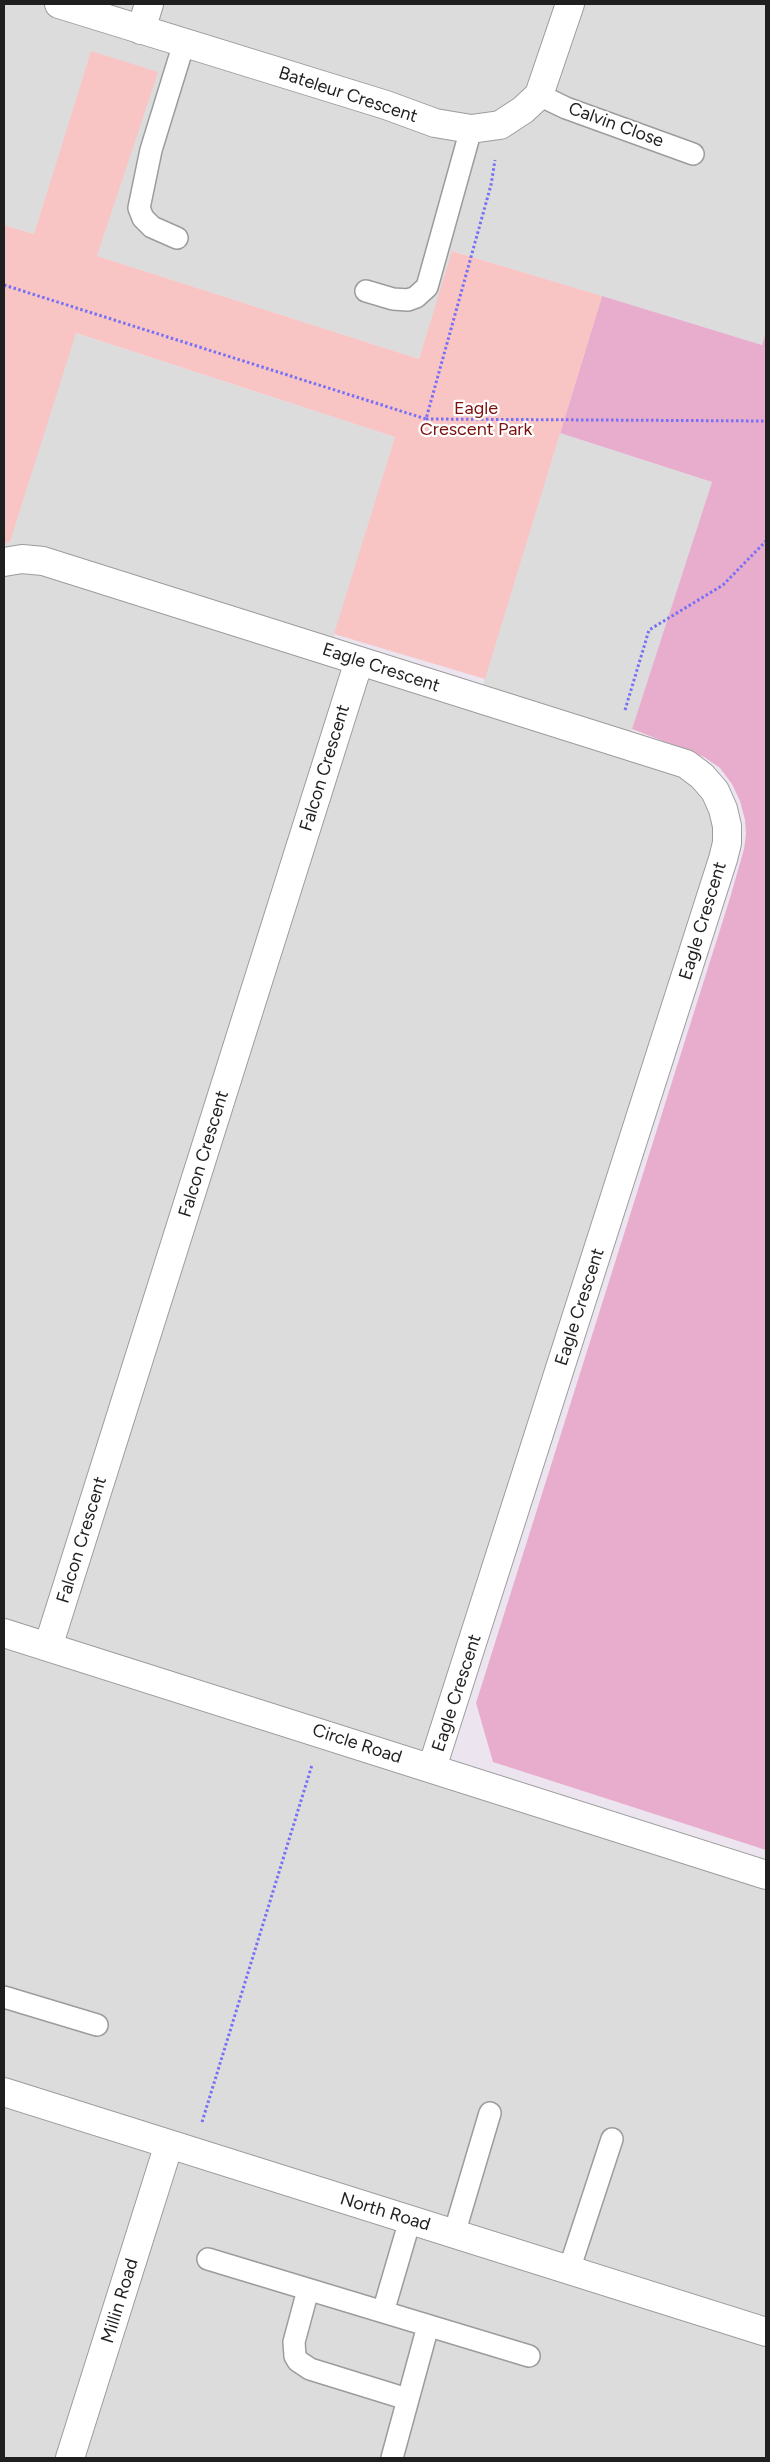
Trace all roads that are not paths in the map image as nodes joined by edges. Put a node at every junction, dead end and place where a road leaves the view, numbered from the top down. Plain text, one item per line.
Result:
1 (59, 4) edge
2 (149, 4) edge
3 (570, 4) edge
4 (140, 30) junction
5 (184, 43) junction
6 (539, 95) junction
7 (471, 129) junction
8 (693, 154) dead end
9 (177, 238) dead end
10 (366, 291) dead end
11 (4, 562) edge
12 (359, 661) junction
13 (4, 1633) edge
14 (48, 1647) junction
15 (432, 1768) junction
16 (766, 1875) edge
17 (4, 1997) edge
18 (97, 2025) dead end
19 (4, 2092) edge
20 (490, 2113) dead end
21 (612, 2139) dead end
22 (181, 2147) junction
23 (410, 2220) junction
24 (454, 2234) junction
25 (208, 2259) dead end
26 (569, 2270) junction
27 (308, 2290) junction
28 (383, 2312) junction
29 (428, 2326) junction
30 (766, 2332) edge
31 (529, 2356) dead end
32 (407, 2399) junction
33 (70, 2458) edge
34 (392, 2458) edge

1 - 4 street, Bateleur Crescent
2 - 4 street
3 - 6 street, Bateleur Crescent
4 - 5 street, Bateleur Crescent
5 - 7 street, Bateleur Crescent
5 - 9 lane
6 - 7 street, Bateleur Crescent
6 - 8 lane, Calvin Close
7 - 10 lane
11 - 12 street, Eagle Crescent
12 - 14 street, Falcon Crescent
12 - 15 street, Eagle Crescent
13 - 14 street, Circle Road
14 - 15 street, Circle Road
15 - 16 street, Circle Road
17 - 18 lane
19 - 22 street, North Road
20 - 24 lane
21 - 26 lane
22 - 23 street, North Road
22 - 33 street, Millin Road
23 - 24 street, North Road
23 - 28 lane
24 - 26 street, North Road
25 - 27 lane
26 - 30 street, North Road
27 - 28 lane
27 - 32 lane
28 - 29 lane
29 - 31 lane
29 - 32 lane
32 - 34 lane

